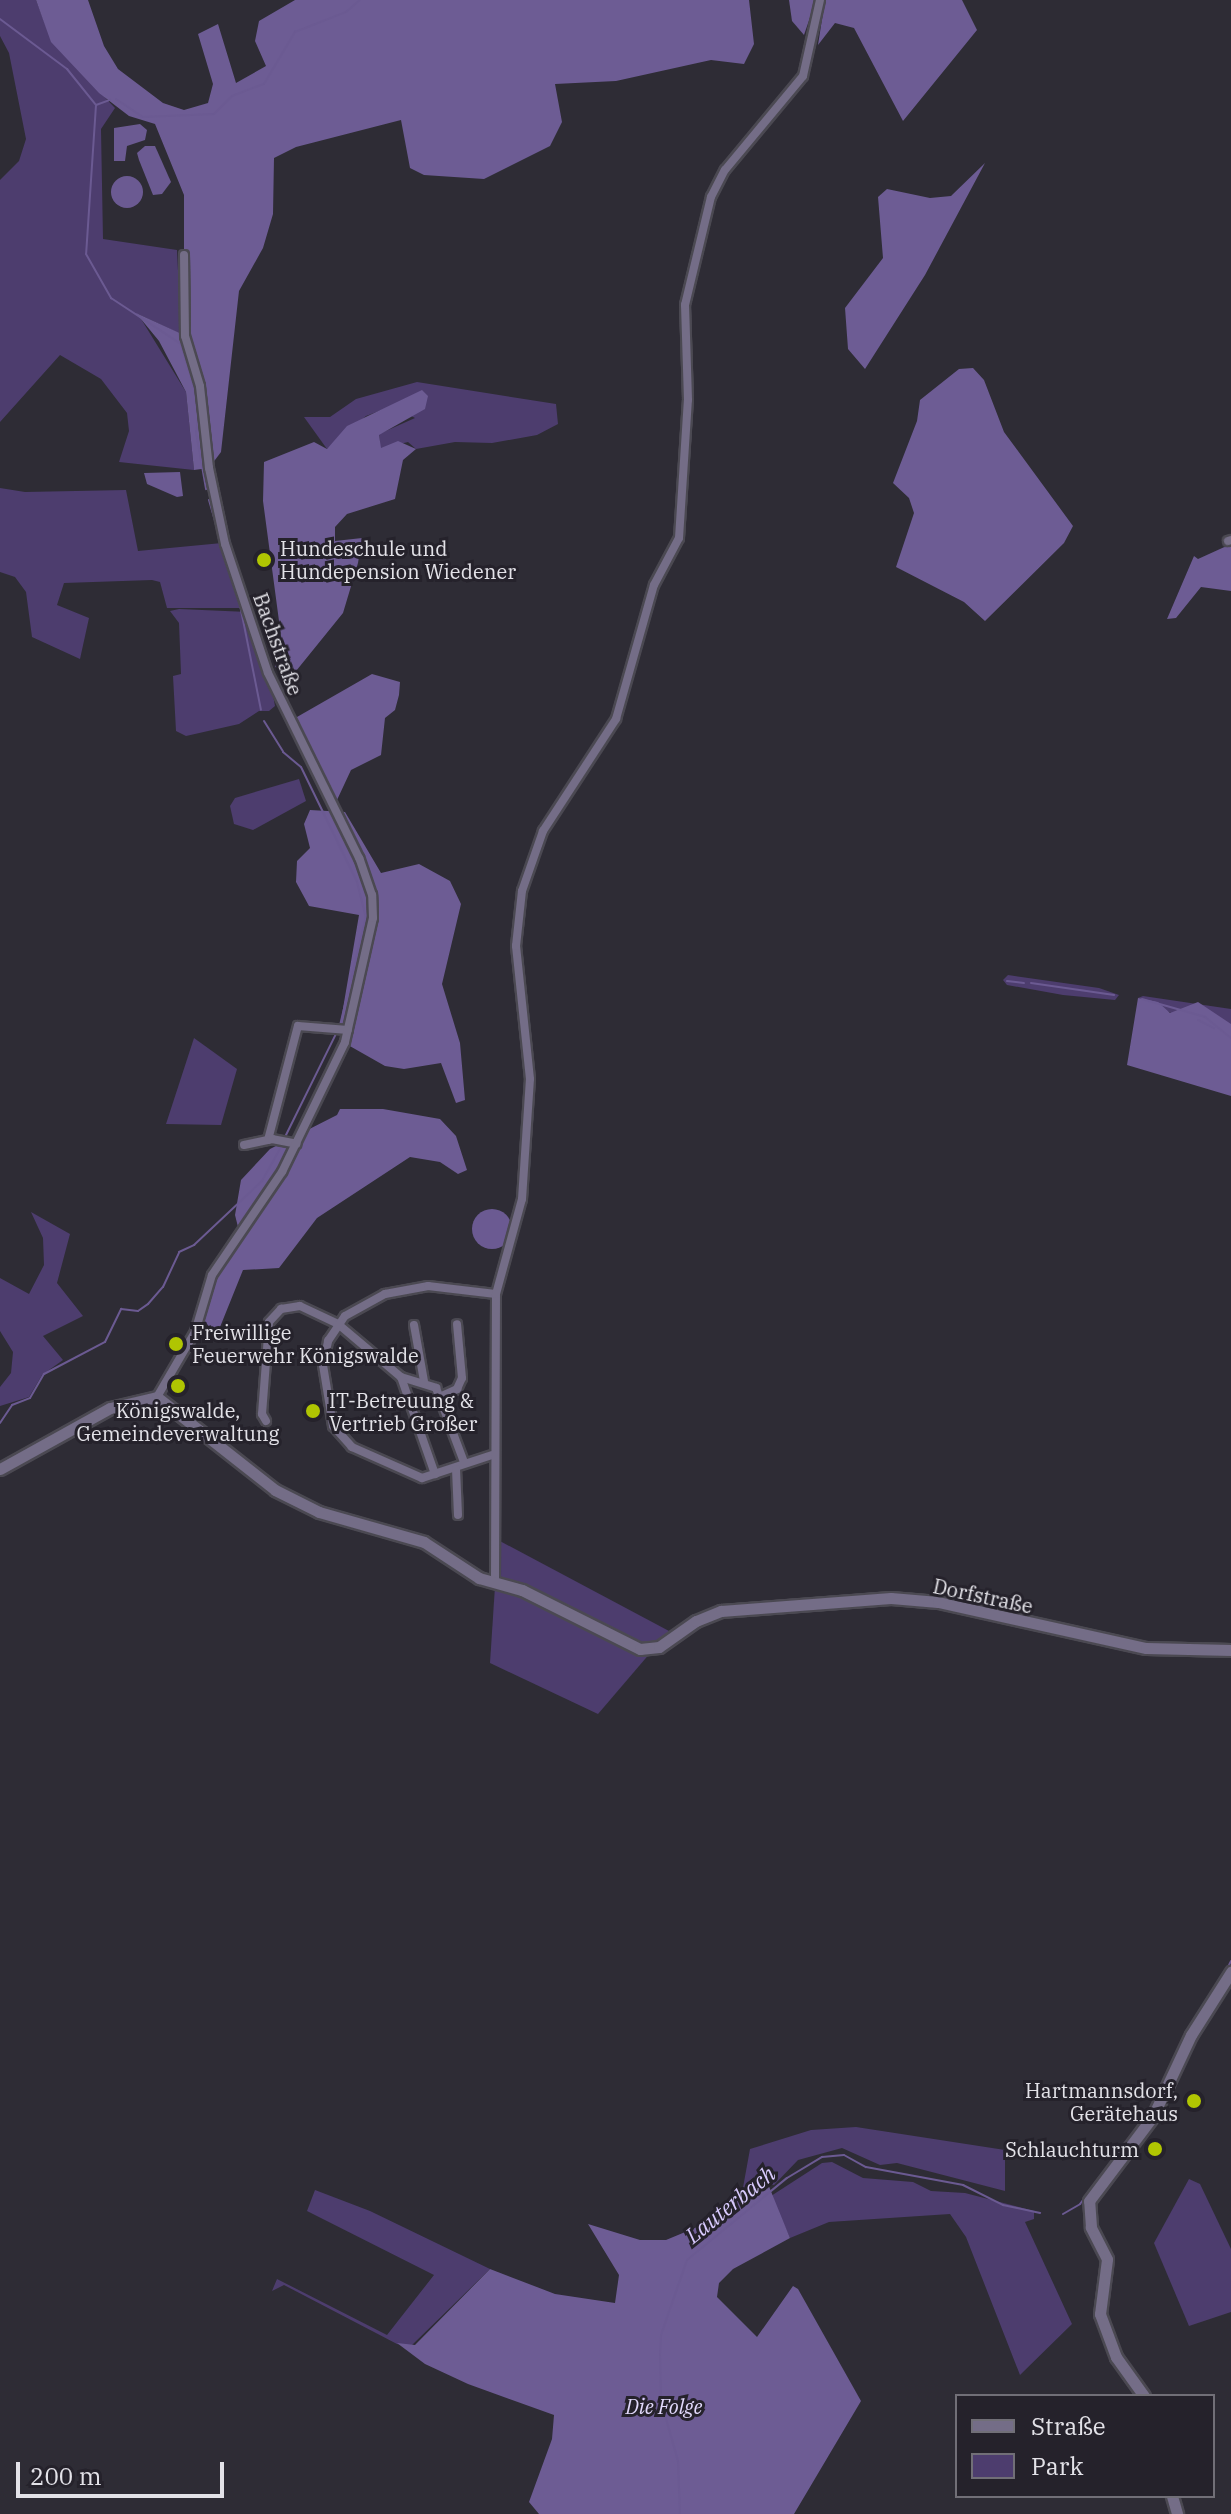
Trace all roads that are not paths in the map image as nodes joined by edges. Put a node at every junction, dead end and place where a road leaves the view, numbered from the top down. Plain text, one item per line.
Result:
1 (820, 0) edge
2 (184, 255) dead end
3 (341, 1029) junction
4 (268, 1140) junction
5 (297, 1144) junction
6 (244, 1145) dead end
7 (496, 1294) junction
8 (338, 1324) junction
9 (457, 1324) dead end
10 (414, 1325) dead end
11 (401, 1377) junction
12 (424, 1381) junction
13 (442, 1396) junction
14 (157, 1397) junction
15 (266, 1421) dead end
16 (492, 1455) junction
17 (464, 1462) junction
18 (0, 1469) edge
19 (456, 1469) junction
20 (435, 1474) junction
21 (458, 1515) dead end
22 (495, 1579) junction
23 (1231, 1650) edge
24 (1231, 1972) edge
25 (1143, 2394) edge

1 - 7 street
2 - 3 street, Bachstraße
3 - 4 street
3 - 5 street, Bachstraße
4 - 5 street
4 - 6 street
5 - 14 street, Bachstraße
7 - 8 street
7 - 16 street
8 - 11 street
8 - 15 street
8 - 20 street
9 - 13 street
10 - 12 street
11 - 12 street
11 - 20 street
12 - 13 street
13 - 17 street
14 - 18 street
14 - 22 street
16 - 17 street
16 - 22 street
17 - 19 street
19 - 20 street
19 - 21 street
22 - 23 street, Dorfstraße
24 - 25 street

